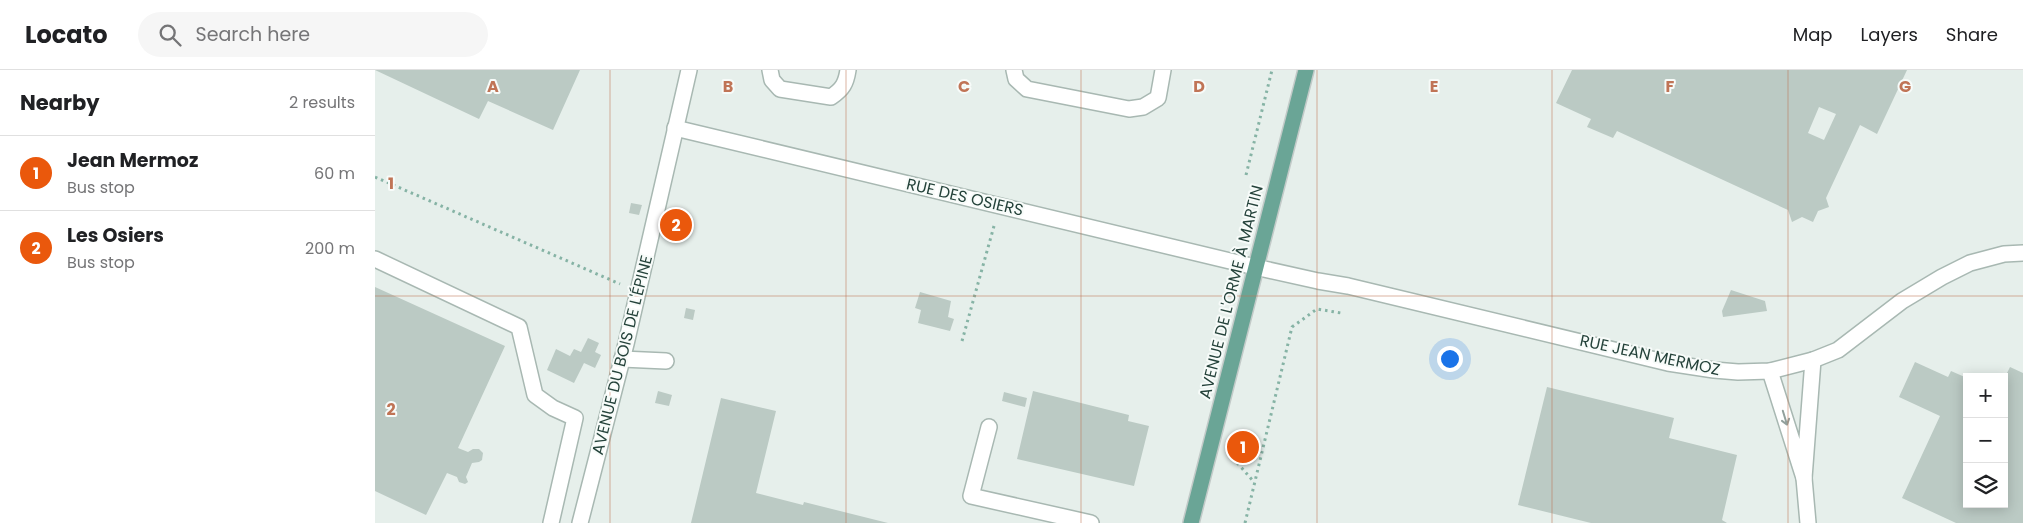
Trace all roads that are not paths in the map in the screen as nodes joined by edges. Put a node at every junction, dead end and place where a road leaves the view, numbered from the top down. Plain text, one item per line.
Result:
1 (689, 70) edge
2 (770, 70) edge
3 (848, 70) edge
4 (1013, 70) edge
5 (1163, 70) edge
6 (1306, 70) edge
7 (675, 128) junction
8 (2023, 253) edge
9 (375, 259) edge
10 (1255, 267) junction
11 (622, 359) junction
12 (1813, 360) junction
13 (666, 361) dead end
14 (1770, 372) junction
15 (989, 426) dead end
16 (1804, 478) junction
17 (551, 523) edge
18 (580, 523) edge
19 (1091, 523) edge
20 (1191, 523) edge
21 (1808, 523) edge

1 - 7 street, AVENUE DU BOIS DE L'ÉPINE
2 - 3 street
4 - 5 street
6 - 10 main road, AVENUE DE L'ORME À MARTIN
7 - 10 street, RUE DES OSIERS
7 - 11 street, AVENUE DU BOIS DE L'ÉPINE
8 - 12 street, RUE JEAN MERMOZ
9 - 17 street
10 - 14 street, RUE JEAN MERMOZ
10 - 20 main road, AVENUE DE L'ORME À MARTIN
11 - 13 street
11 - 18 street, AVENUE DU BOIS DE L'ÉPINE
12 - 14 street, RUE JEAN MERMOZ
12 - 16 street
14 -> 16 street
15 - 19 street
16 - 21 street

